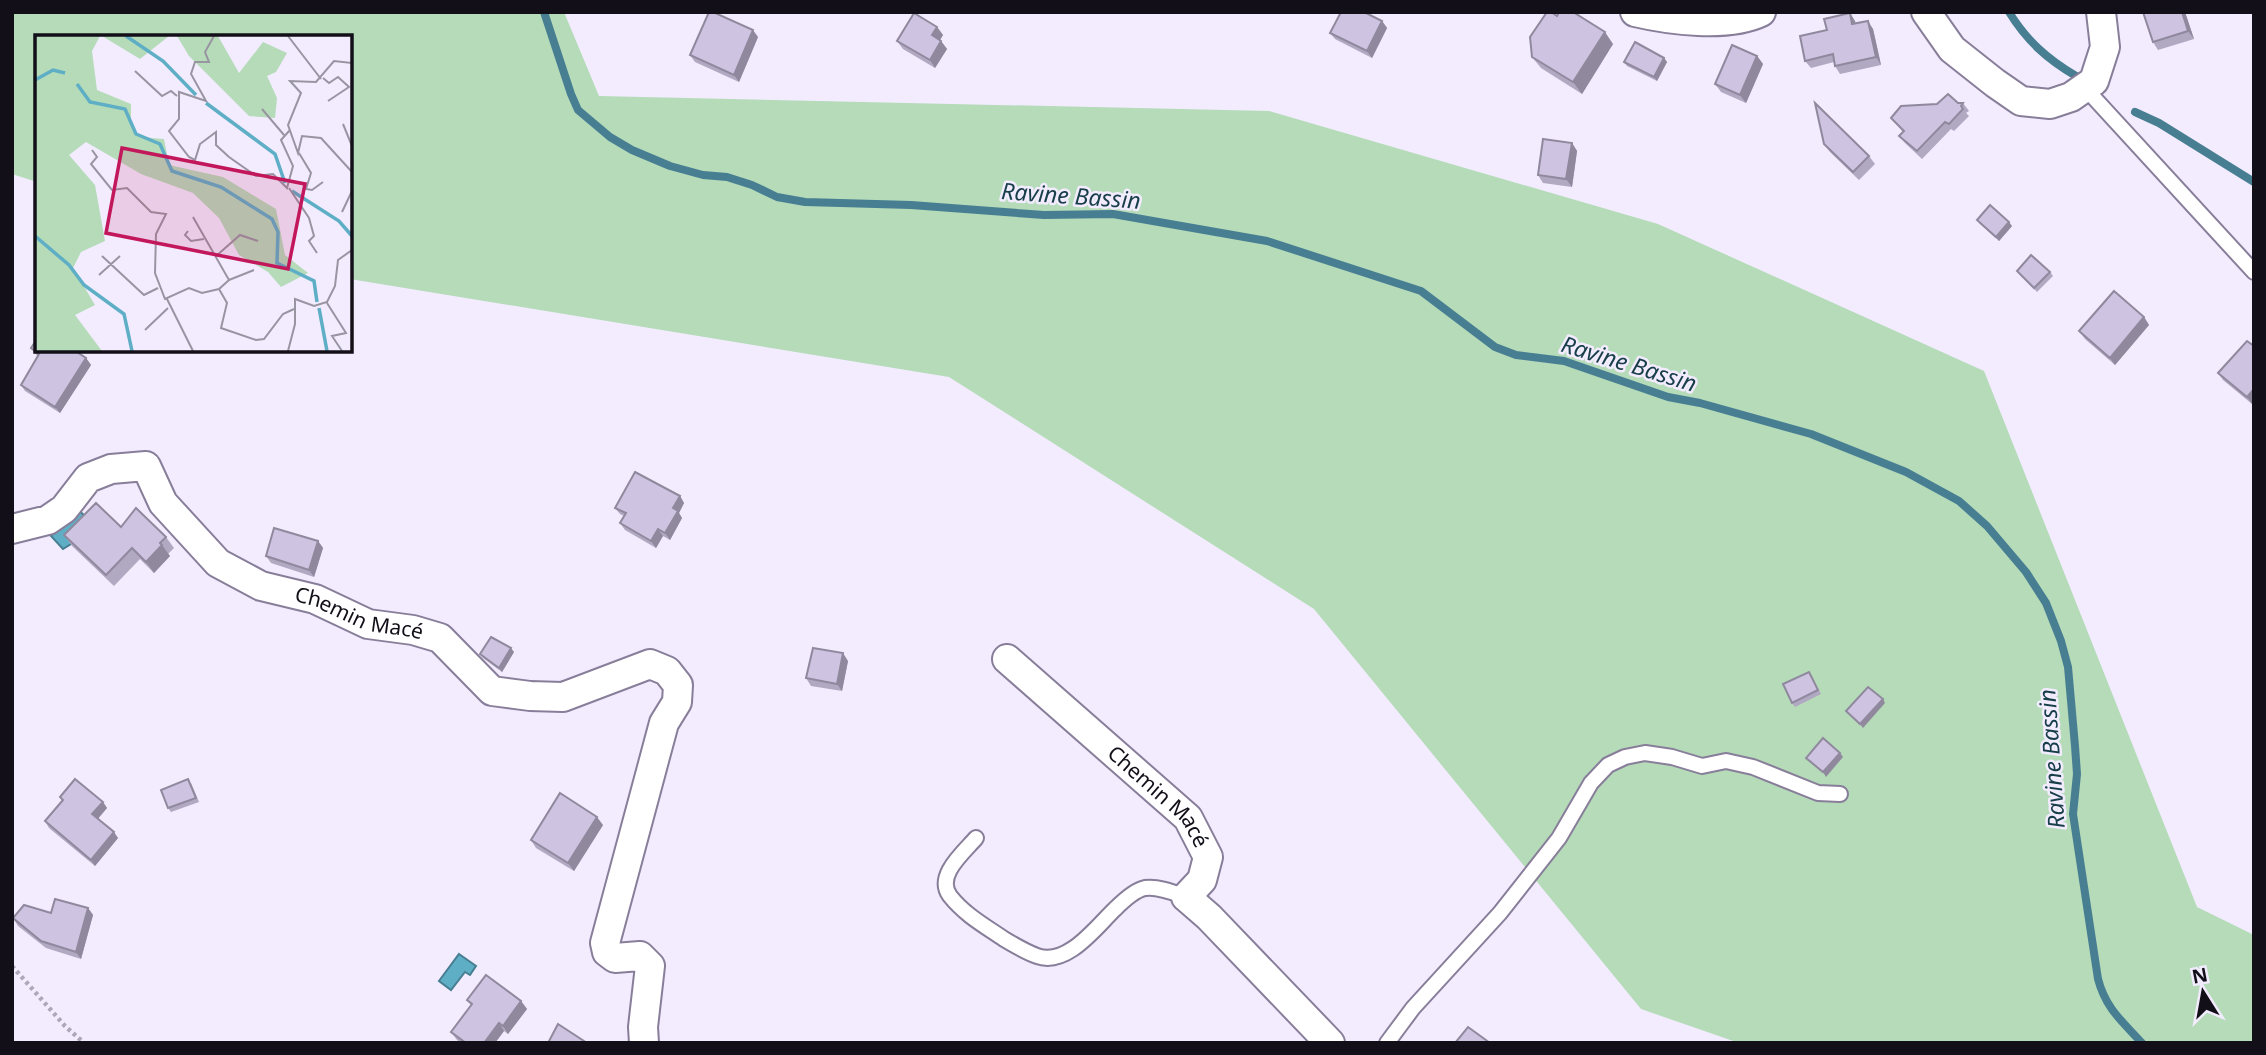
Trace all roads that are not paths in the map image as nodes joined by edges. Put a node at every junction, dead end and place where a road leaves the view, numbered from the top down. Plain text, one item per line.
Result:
1 (1635, 12) edge
2 (1761, 12) edge
3 (1926, 12) edge
4 (2101, 12) edge
5 (2085, 88) junction
6 (2254, 272) edge
7 (12, 529) edge
8 (1007, 659) dead end
9 (1840, 794) dead end
10 (976, 838) dead end
11 (1186, 897) junction
12 (644, 1043) edge
13 (1330, 1043) edge
14 (1387, 1043) edge

1 - 2 street
3 - 5 street
4 - 5 street
5 - 6 lane
7 - 12 street, Chemin Macé
8 - 11 street, Chemin Macé
9 - 14 lane
10 - 11 lane
11 - 13 street

